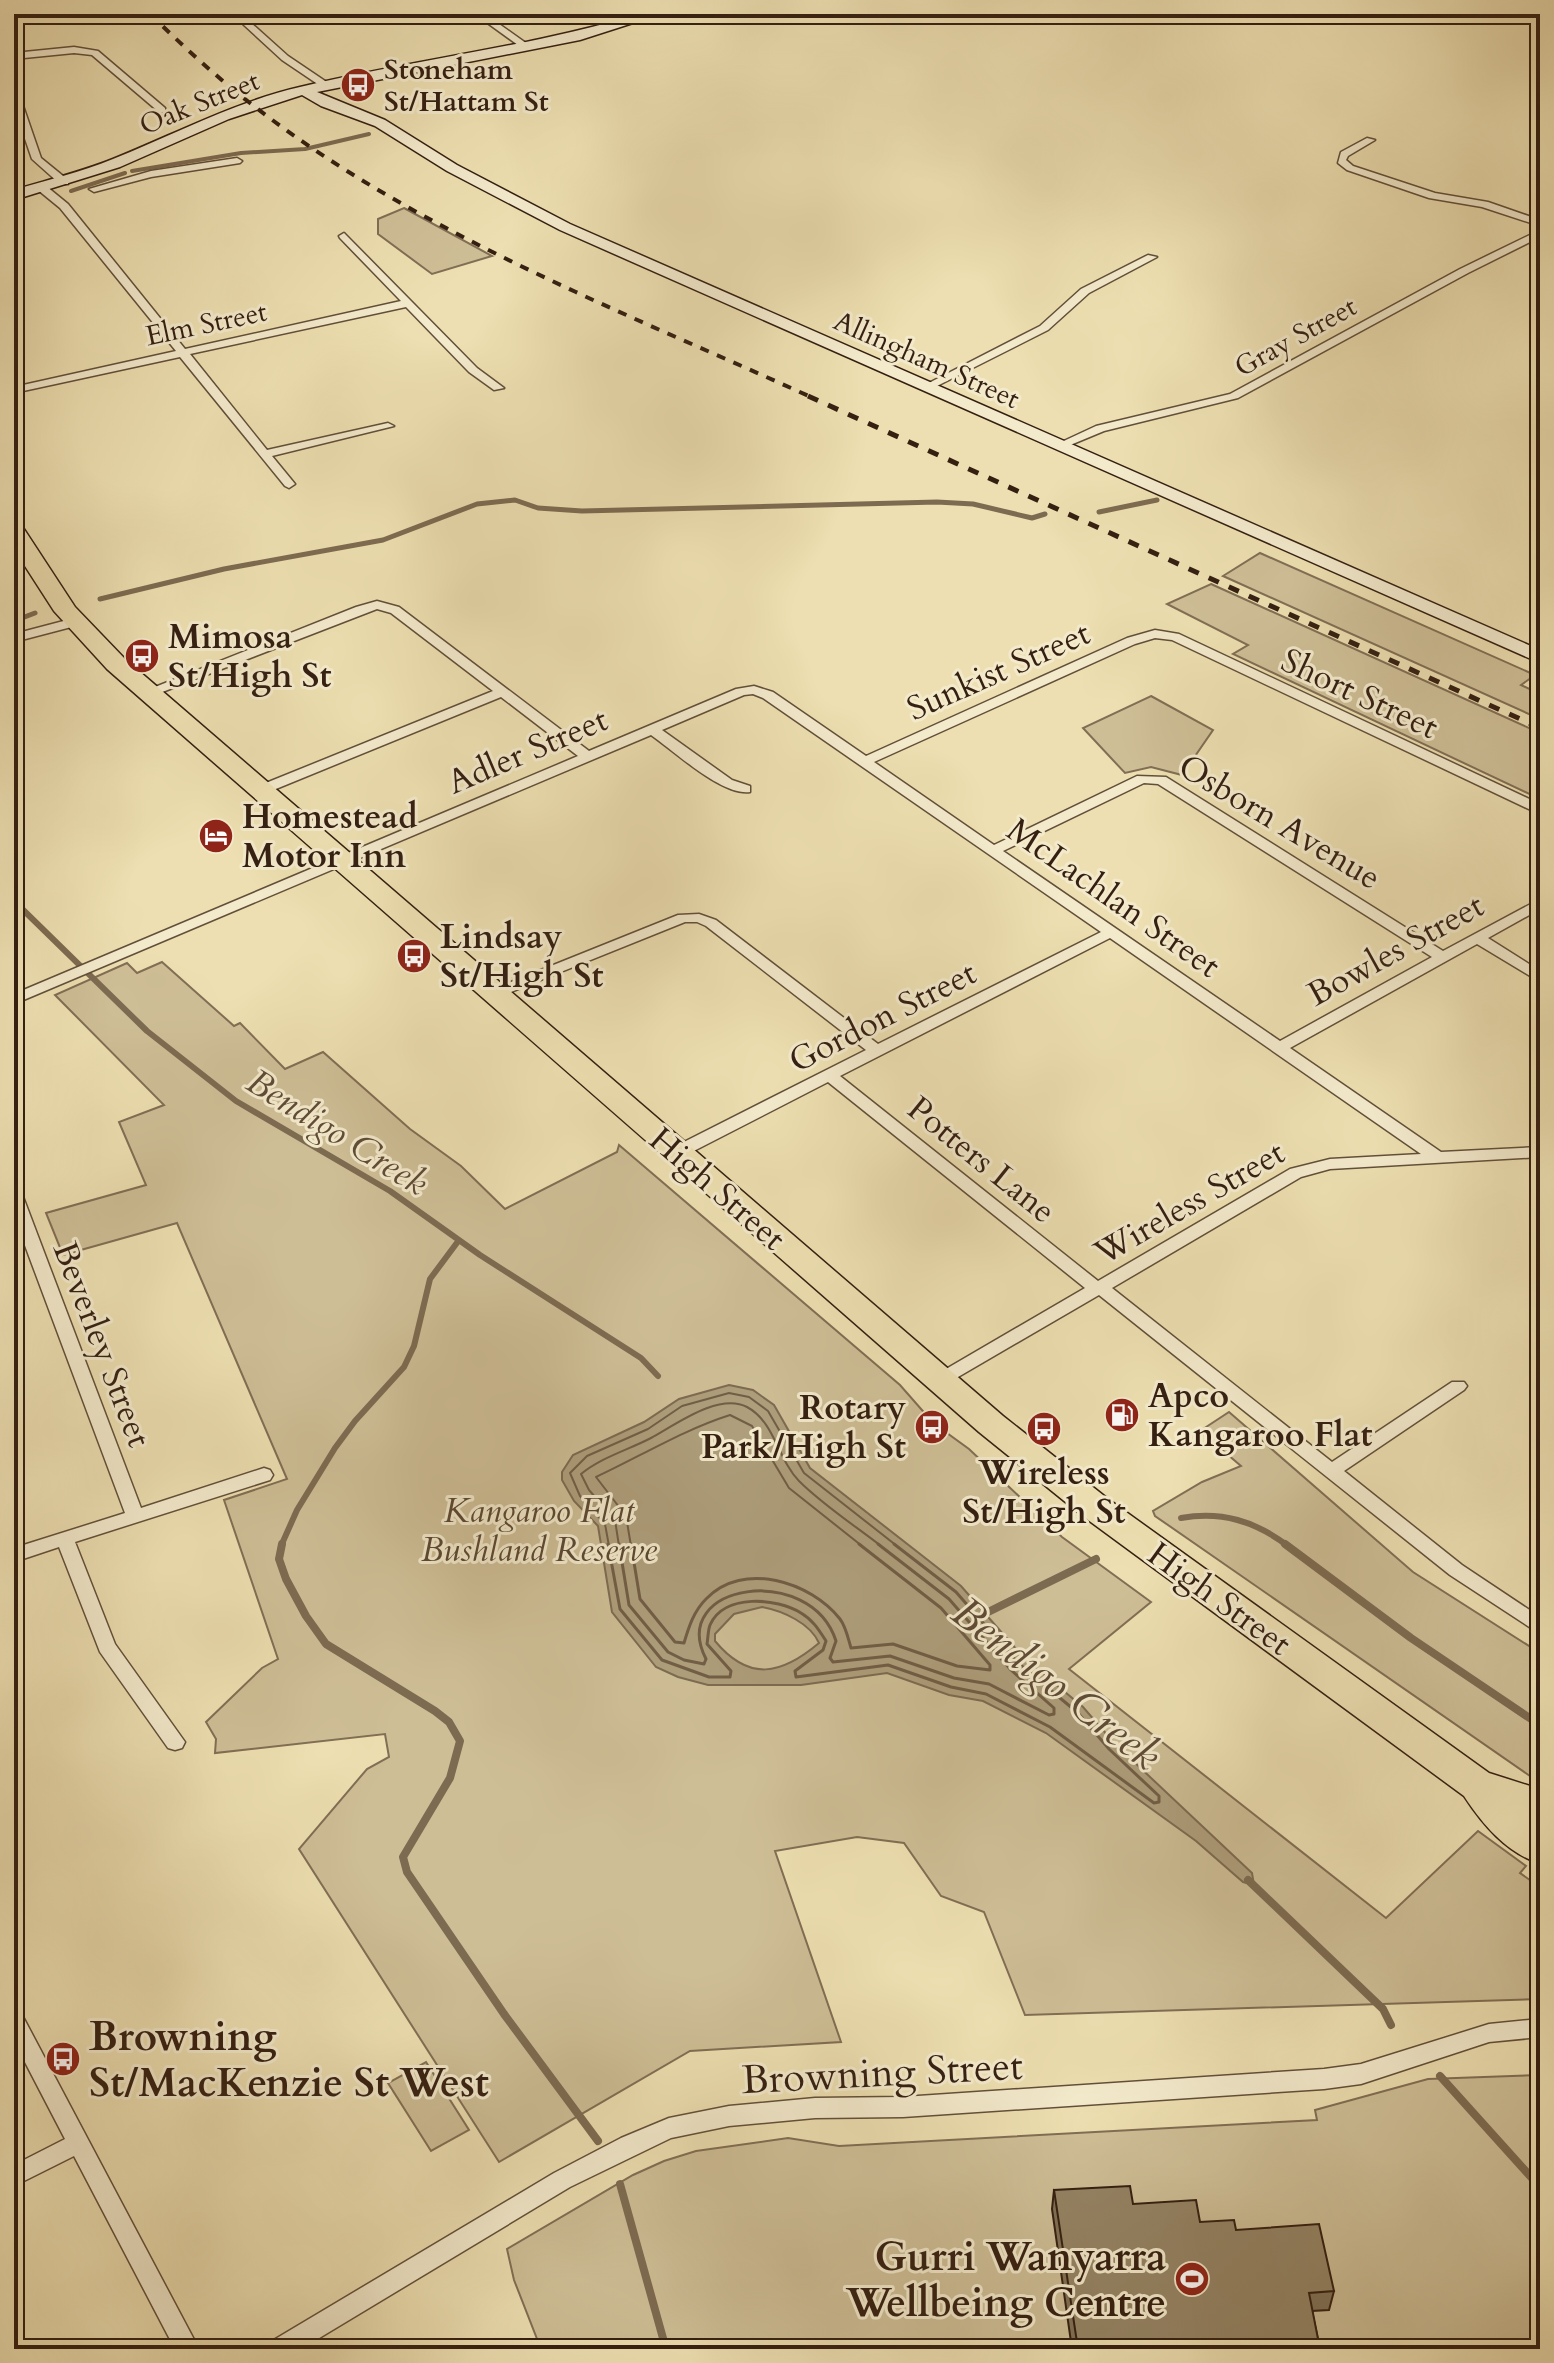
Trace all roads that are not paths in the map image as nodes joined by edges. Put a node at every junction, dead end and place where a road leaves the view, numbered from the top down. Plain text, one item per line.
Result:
1 (236, 14) edge
2 (479, 14) edge
3 (654, 14) edge
4 (525, 46) junction
5 (14, 56) edge
6 (325, 85) junction
7 (303, 90) junction
8 (14, 94) edge
9 (162, 110) dead end
10 (1370, 140) dead end
11 (237, 161) dead end
12 (115, 164) junction
13 (139, 177) junction
14 (64, 182) junction
15 (42, 188) junction
16 (94, 189) dead end
17 (14, 195) edge
18 (1540, 223) edge
19 (1540, 233) edge
20 (344, 236) dead end
21 (1152, 257) dead end
22 (408, 303) junction
23 (183, 353) junction
24 (927, 387) junction
25 (498, 388) dead end
26 (14, 390) edge
27 (388, 426) dead end
28 (1059, 446) junction
29 (264, 454) junction
30 (289, 484) dead end
31 (14, 531) edge
32 (75, 622) junction
33 (1155, 634) joint
34 (14, 638) edge
35 (1540, 657) edge
36 (754, 690) joint
37 (502, 692) junction
38 (147, 693) junction
39 (652, 729) junction
40 (588, 757) junction
41 (866, 761) junction
42 (745, 789) dead end
43 (261, 790) junction
44 (1540, 809) edge
45 (994, 850) junction
46 (343, 860) junction
47 (1540, 903) edge
48 (1112, 932) junction
49 (1478, 938) junction
50 (1443, 957) junction
51 (1540, 977) edge
52 (496, 993) junction
53 (14, 999) edge
54 (1279, 1048) junction
55 (878, 1052) junction
56 (830, 1076) junction
57 (678, 1152) junction
58 (1540, 1152) edge
59 (1438, 1158) junction
60 (14, 1194) edge
61 (1098, 1288) junction
62 (940, 1380) junction
63 (1458, 1386) dead end
64 (1331, 1471) junction
65 (264, 1475) dead end
66 (135, 1516) junction
67 (65, 1539) junction
68 (14, 1555) edge
69 (1540, 1627) edge
70 (175, 1742) dead end
71 (1477, 1785) junction
72 (1540, 1813) edge
73 (1540, 1848) edge
74 (14, 2020) edge
75 (1540, 2028) edge
76 (78, 2143) junction
77 (14, 2176) edge
78 (187, 2349) edge
79 (280, 2349) edge

1 - 6 street
2 - 4 street
3 - 4 street, Oak Street
4 - 6 street, Oak Street
5 - 9 street
6 - 7 street, Oak Street
7 - 12 street, Oak Street
7 - 24 street, Allingham Street
8 - 14 street
10 - 18 street
11 - 13 street
12 - 13 street, Oak Street
12 - 14 street, Oak Street
13 - 16 street
14 - 15 street, Oak Street
15 - 17 street, Oak Street
15 - 23 street
19 - 28 street, Gray Street
20 - 22 street
21 - 24 street
22 - 23 street, Elm Street
22 - 25 street
23 - 26 street, Elm Street
23 - 29 street
24 - 28 street, Allingham Street
27 - 29 street
28 - 35 street, Allingham Street
29 - 30 street
31 - 32 highway, High Street
32 - 34 street
32 - 38 highway, High Street
33 - 41 street, Sunkist Street
33 - 44 street, Short Street
36 - 39 street, Adler Street
36 - 41 street, McLachlan Street
37 - 38 street
37 - 40 street
37 - 43 street
38 - 43 highway, High Street
39 - 40 street, Adler Street
39 - 42 street
40 - 46 street, Adler Street
41 - 45 street, McLachlan Street
43 - 46 highway, High Street
45 - 48 street, McLachlan Street
45 - 50 street, Osborn Avenue
46 - 52 highway, High Street
46 - 53 street, Adler Street
47 - 49 street, Bowles Street
48 - 54 street, McLachlan Street
48 - 55 street, Gordon Street
49 - 50 street, Bowles Street
49 - 51 street
50 - 54 street, Bowles Street
52 - 55 street
52 - 57 highway, High Street
54 - 59 street, McLachlan Street
55 - 56 street, Gordon Street
56 - 57 street, Gordon Street
56 - 61 street, Potters Lane
57 - 62 highway, High Street
58 - 59 street, Wireless Street
59 - 61 street, Wireless Street
60 - 66 street, Beverley Street
61 - 62 street, Wireless Street
61 - 64 street, Potters Lane
62 - 71 highway, High Street
63 - 64 street
64 - 69 street, Potters Lane
65 - 66 street
66 - 67 street
67 - 68 street
67 - 70 street
71 - 72 highway, High Street
71 - 73 highway, High Street
74 - 76 street
75 - 79 street, Browning Street
76 - 77 street
76 - 78 street

